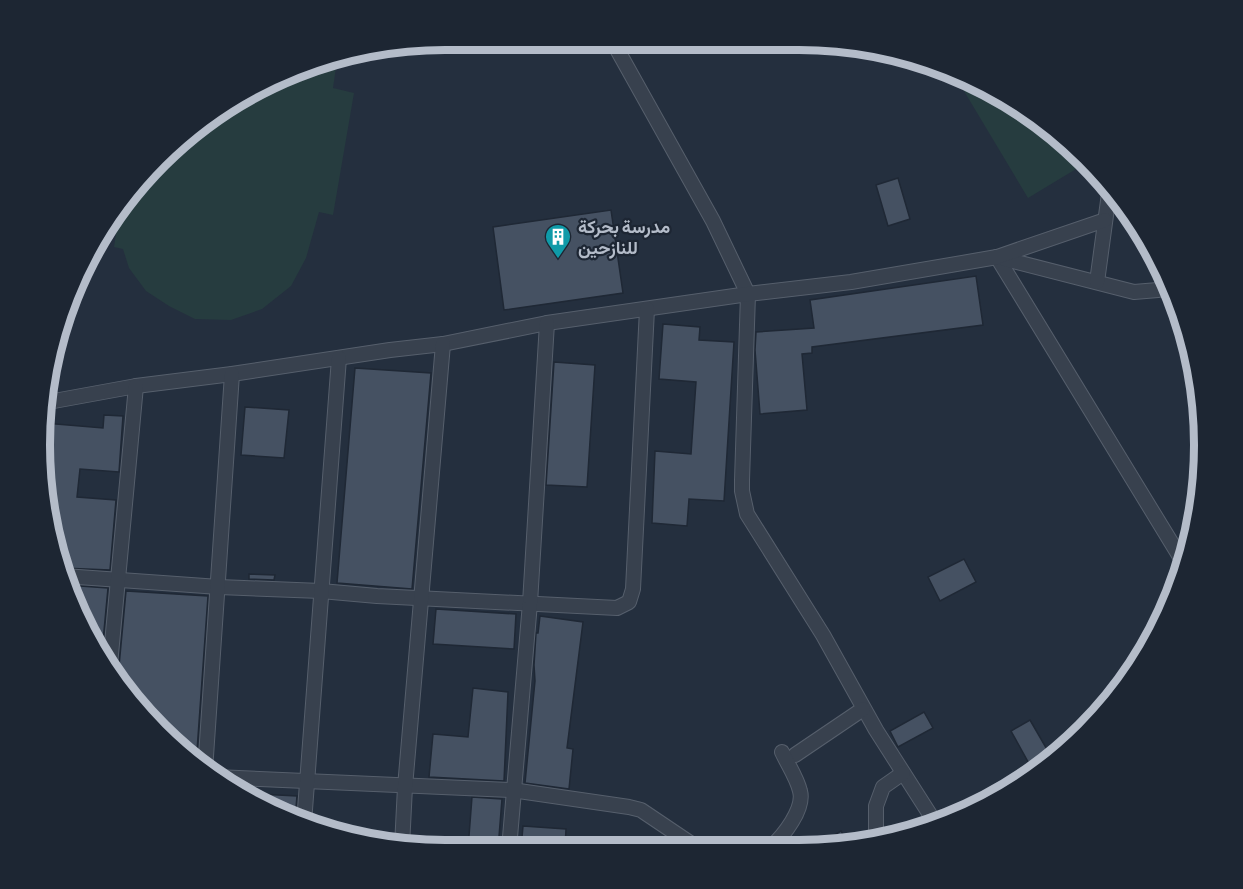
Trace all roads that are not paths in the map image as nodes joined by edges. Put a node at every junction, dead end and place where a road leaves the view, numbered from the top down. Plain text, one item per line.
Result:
1 (618, 50) edge
2 (1108, 199) edge
3 (1105, 220) junction
4 (997, 257) junction
5 (1097, 282) junction
6 (1161, 289) edge
7 (748, 294) junction
8 (647, 309) junction
9 (547, 323) junction
10 (443, 344) junction
11 (339, 358) junction
12 (232, 374) junction
13 (136, 386) junction
14 (52, 401) edge
15 (1178, 554) edge
16 (72, 577) edge
17 (118, 581) junction
18 (219, 587) junction
19 (321, 591) junction
20 (423, 598) junction
21 (530, 603) junction
22 (111, 656) edge
23 (863, 709) junction
24 (206, 759) edge
25 (903, 773) junction
26 (233, 778) edge
27 (306, 782) junction
28 (405, 787) junction
29 (512, 790) junction
30 (304, 814) edge
31 (931, 817) edge
32 (876, 832) edge
33 (402, 837) edge
34 (509, 840) edge
35 (684, 840) edge
36 (778, 840) edge

1 - 7 street
2 - 3 street
3 - 4 street
3 - 5 street
4 - 5 street
4 - 7 street
4 - 15 street
5 - 6 street
7 - 8 street
7 - 23 street
8 - 9 street
8 - 21 street
9 - 10 street
9 - 21 street
10 - 11 street
10 - 20 street
11 - 12 street
11 - 19 street
12 - 13 street
12 - 18 street
13 - 14 street
13 - 17 street
16 - 17 street
17 - 18 street
17 - 22 street
18 - 19 street
18 - 24 street
19 - 20 street
19 - 27 street
20 - 21 street
20 - 28 street
21 - 29 street
23 - 25 street
23 - 36 street
25 - 31 street
25 - 32 street
26 - 27 street
27 - 28 street
27 - 30 street
28 - 29 street
28 - 33 street
29 - 34 street
29 - 35 street

